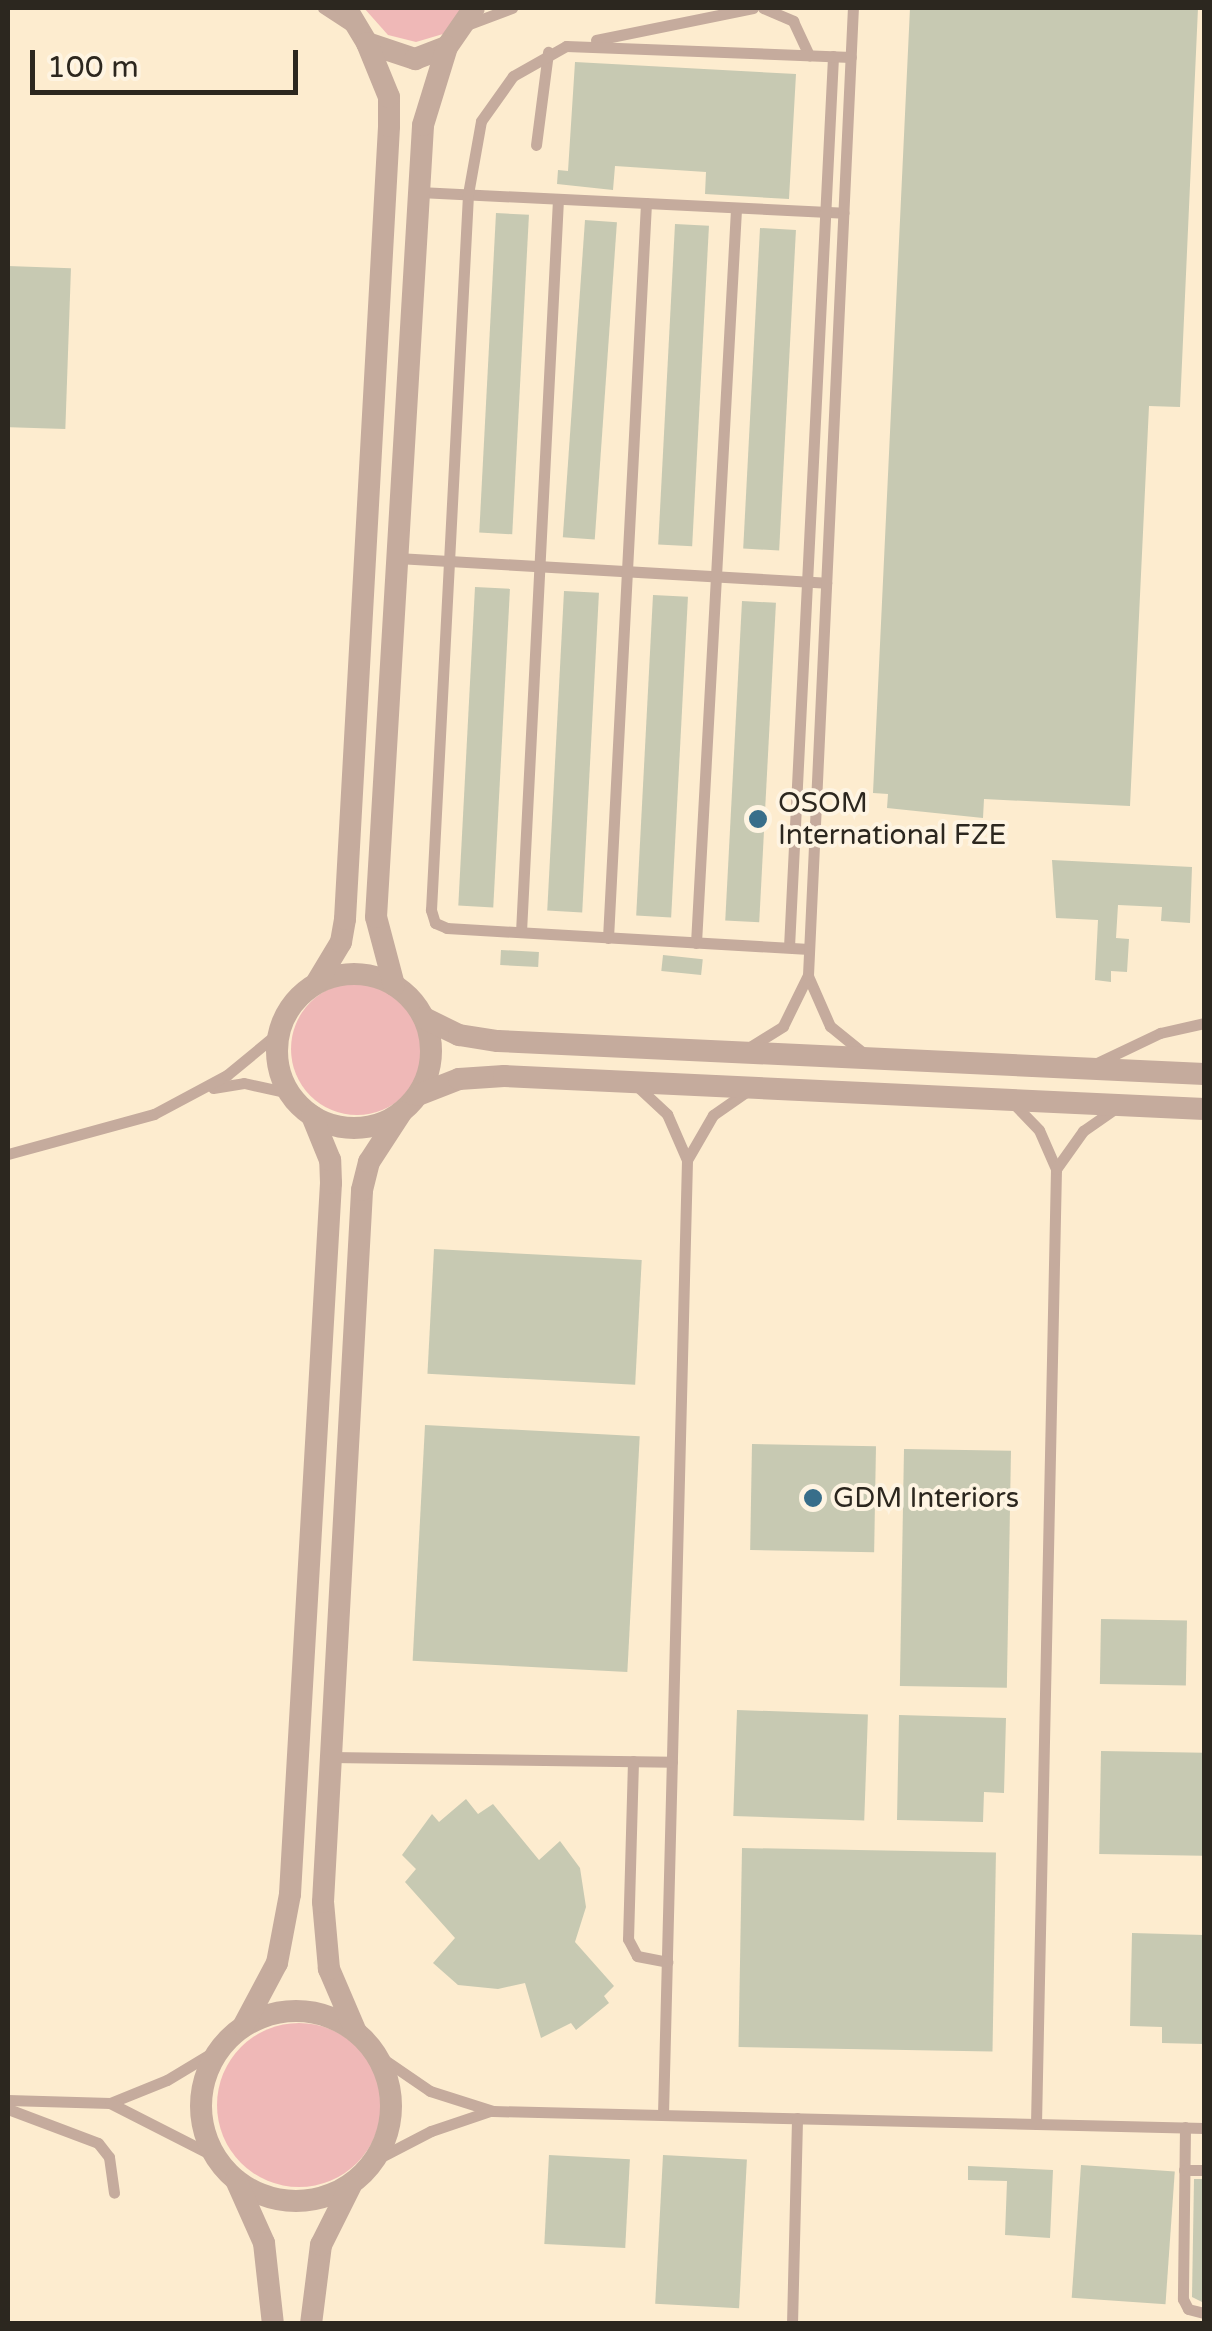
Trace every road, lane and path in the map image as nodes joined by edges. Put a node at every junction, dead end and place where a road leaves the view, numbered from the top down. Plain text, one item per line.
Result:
1 (323, 8) edge
2 (346, 8) edge
3 (512, 8) edge
4 (753, 8) edge
5 (762, 8) edge
6 (853, 8) edge
7 (471, 16) edge
8 (361, 37) junction
9 (581, 44) junction
10 (448, 48) junction
11 (548, 52) junction
12 (808, 55) junction
13 (833, 56) junction
14 (851, 57) junction
15 (536, 145) dead end
16 (419, 192) junction
17 (468, 194) junction
18 (558, 199) junction
19 (646, 204) junction
20 (736, 208) junction
21 (825, 212) junction
22 (843, 213) junction
23 (397, 558) junction
24 (453, 561) junction
25 (540, 566) junction
26 (628, 571) junction
27 (716, 576) junction
28 (807, 582) junction
29 (826, 583) junction
30 (521, 932) junction
31 (608, 938) junction
32 (696, 942) junction
33 (789, 947) junction
34 (809, 948) junction
35 (808, 976) junction
36 (317, 982) junction
37 (394, 985) junction
38 (424, 1018) junction
39 (1204, 1022) edge
40 (278, 1034) junction
41 (734, 1052) junction
42 (874, 1059) junction
43 (1077, 1068) junction
44 (1204, 1074) edge
45 (629, 1082) junction
46 (756, 1088) junction
47 (200, 1092) junction
48 (289, 1094) junction
49 (418, 1095) junction
50 (1009, 1100) junction
51 (1120, 1105) junction
52 (1204, 1109) edge
53 (400, 1113) junction
54 (312, 1116) junction
55 (8, 1154) edge
56 (687, 1160) junction
57 (1056, 1169) junction
58 (331, 1757) junction
59 (633, 1761) junction
60 (672, 1762) junction
61 (667, 1962) junction
62 (244, 2025) junction
63 (356, 2032) junction
64 (220, 2048) junction
65 (376, 2054) junction
66 (8, 2100) edge
67 (110, 2102) junction
68 (8, 2109) edge
69 (492, 2111) junction
70 (663, 2115) junction
71 (797, 2118) junction
72 (1036, 2124) junction
73 (1185, 2127) junction
74 (1204, 2128) edge
75 (216, 2158) junction
76 (375, 2160) junction
77 (1184, 2170) junction
78 (1204, 2170) edge
79 (236, 2180) junction
80 (351, 2184) junction
81 (114, 2193) dead end
82 (1204, 2313) edge
83 (274, 2324) edge
84 (310, 2324) edge
85 (792, 2324) edge

1 - 8 lane
2 - 8 street
3 - 7 lane
4 - 9 lane
5 - 12 lane
6 - 14 lane
7 - 10 street
8 - 10 street
8 - 36 street
9 - 11 lane
9 - 12 lane
10 - 16 street
11 - 15 lane
11 - 17 lane
12 - 13 lane
13 - 14 lane
13 - 21 lane
14 - 22 lane
16 - 17 lane
16 - 23 street
17 - 18 lane
17 - 24 lane
18 - 19 lane
18 - 25 lane
19 - 20 lane
19 - 26 lane
20 - 21 lane
20 - 27 lane
21 - 22 lane
21 - 28 lane
22 - 29 lane
23 - 24 lane
23 - 37 street
24 - 25 lane
24 - 30 lane
25 - 26 lane
25 - 30 lane
26 - 27 lane
26 - 31 lane
27 - 28 lane
27 - 32 lane
28 - 29 lane
28 - 33 lane
29 - 34 lane
30 - 31 lane
31 - 32 lane
32 - 33 lane
33 - 34 lane
34 - 35 lane
35 - 41 lane
35 - 42 lane
36 - 37 street
36 - 40 street
37 - 38 street
38 - 41 street
38 - 49 street
39 - 43 lane
40 - 47 lane
40 - 48 street
41 - 42 street
42 - 43 street
43 - 44 street
45 - 46 street
45 - 49 street
45 - 56 lane
46 - 50 street
46 - 56 lane
47 - 48 lane
47 - 55 lane
48 - 54 street
49 - 53 street
50 - 51 street
50 - 57 lane
51 - 52 street
51 - 57 lane
53 - 54 street
53 - 58 street
54 - 62 street
56 - 60 lane
57 - 72 lane
58 - 59 lane
58 - 63 street
59 - 60 lane
59 - 61 lane
60 - 61 lane
61 - 70 lane
62 - 63 street
62 - 64 street
63 - 65 street
64 - 67 lane
64 - 75 street
65 - 69 lane
65 - 76 street
66 - 67 lane
67 - 75 lane
68 - 81 lane
69 - 70 lane
69 - 76 lane
70 - 71 lane
71 - 72 lane
71 - 85 lane
72 - 73 lane
73 - 74 lane
73 - 77 lane
75 - 79 street
76 - 80 street
77 - 78 lane
77 - 82 lane
79 - 80 street
79 - 83 street
80 - 84 street

